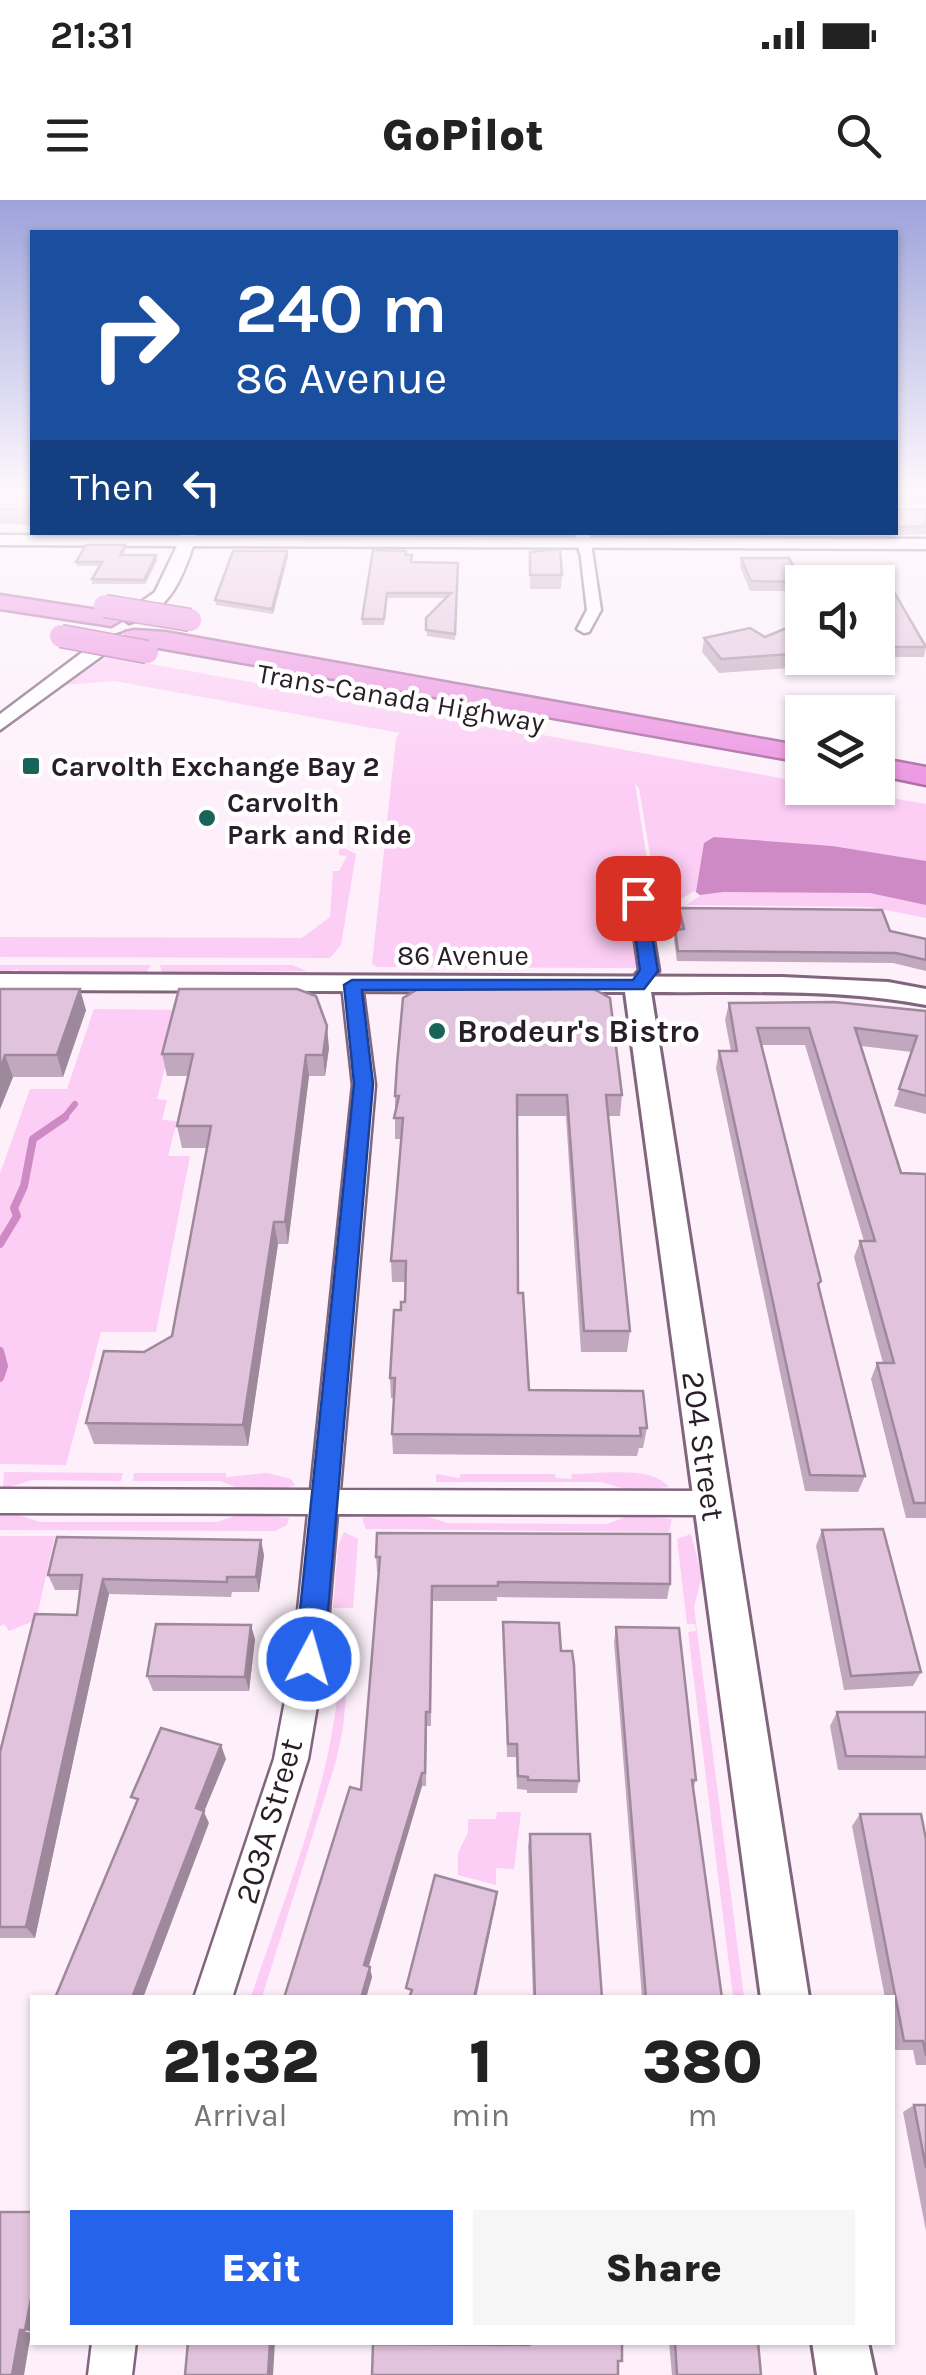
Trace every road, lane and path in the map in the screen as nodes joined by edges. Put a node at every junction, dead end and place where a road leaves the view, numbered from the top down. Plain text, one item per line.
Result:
1 (14, 592) edge
2 (164, 592) edge
3 (591, 592) edge
4 (0, 602) edge
5 (0, 610) edge
6 (0, 625) edge
7 (125, 628) junction
8 (584, 629) dead end
9 (516, 676) dead end
10 (0, 708) edge
11 (0, 724) edge
12 (785, 735) edge
13 (785, 751) edge
14 (895, 751) edge
15 (926, 756) edge
16 (785, 766) edge
17 (895, 770) edge
18 (926, 776) edge
19 (895, 787) edge
20 (926, 792) edge
21 (638, 898) dead end
22 (0, 982) edge
23 (352, 985) junction
24 (638, 985) junction
25 (926, 997) edge
26 (0, 1501) edge
27 (327, 1502) junction
28 (712, 1503) junction
29 (214, 1995) edge
30 (785, 1995) edge
31 (114, 2345) edge
32 (841, 2345) edge
33 (110, 2375) edge
34 (846, 2375) edge

1 - 7 highway, Trans-Canada Highway
2 - 7 main road
3 - 8 street
4 - 7 highway
5 - 7 highway
6 - 7 highway, Trans-Canada Highway, bridge
7 - 9 highway, Trans-Canada Highway, bridge
7 - 10 main road
7 - 11 main road
7 - 12 highway
7 - 13 highway
7 - 16 highway, Trans-Canada Highway
14 - 15 highway
17 - 18 highway
19 - 20 highway
21 - 24 street, 204 Street
22 - 23 street, 86 Avenue
23 - 24 street, 86 Avenue
23 - 27 street, 203A Street
24 - 25 street, 86 Avenue
24 - 28 street, 204 Street
26 - 27 street
27 - 28 street
27 - 29 street, 203A Street
28 - 30 street, 204 Street
31 - 33 street
32 - 34 street

